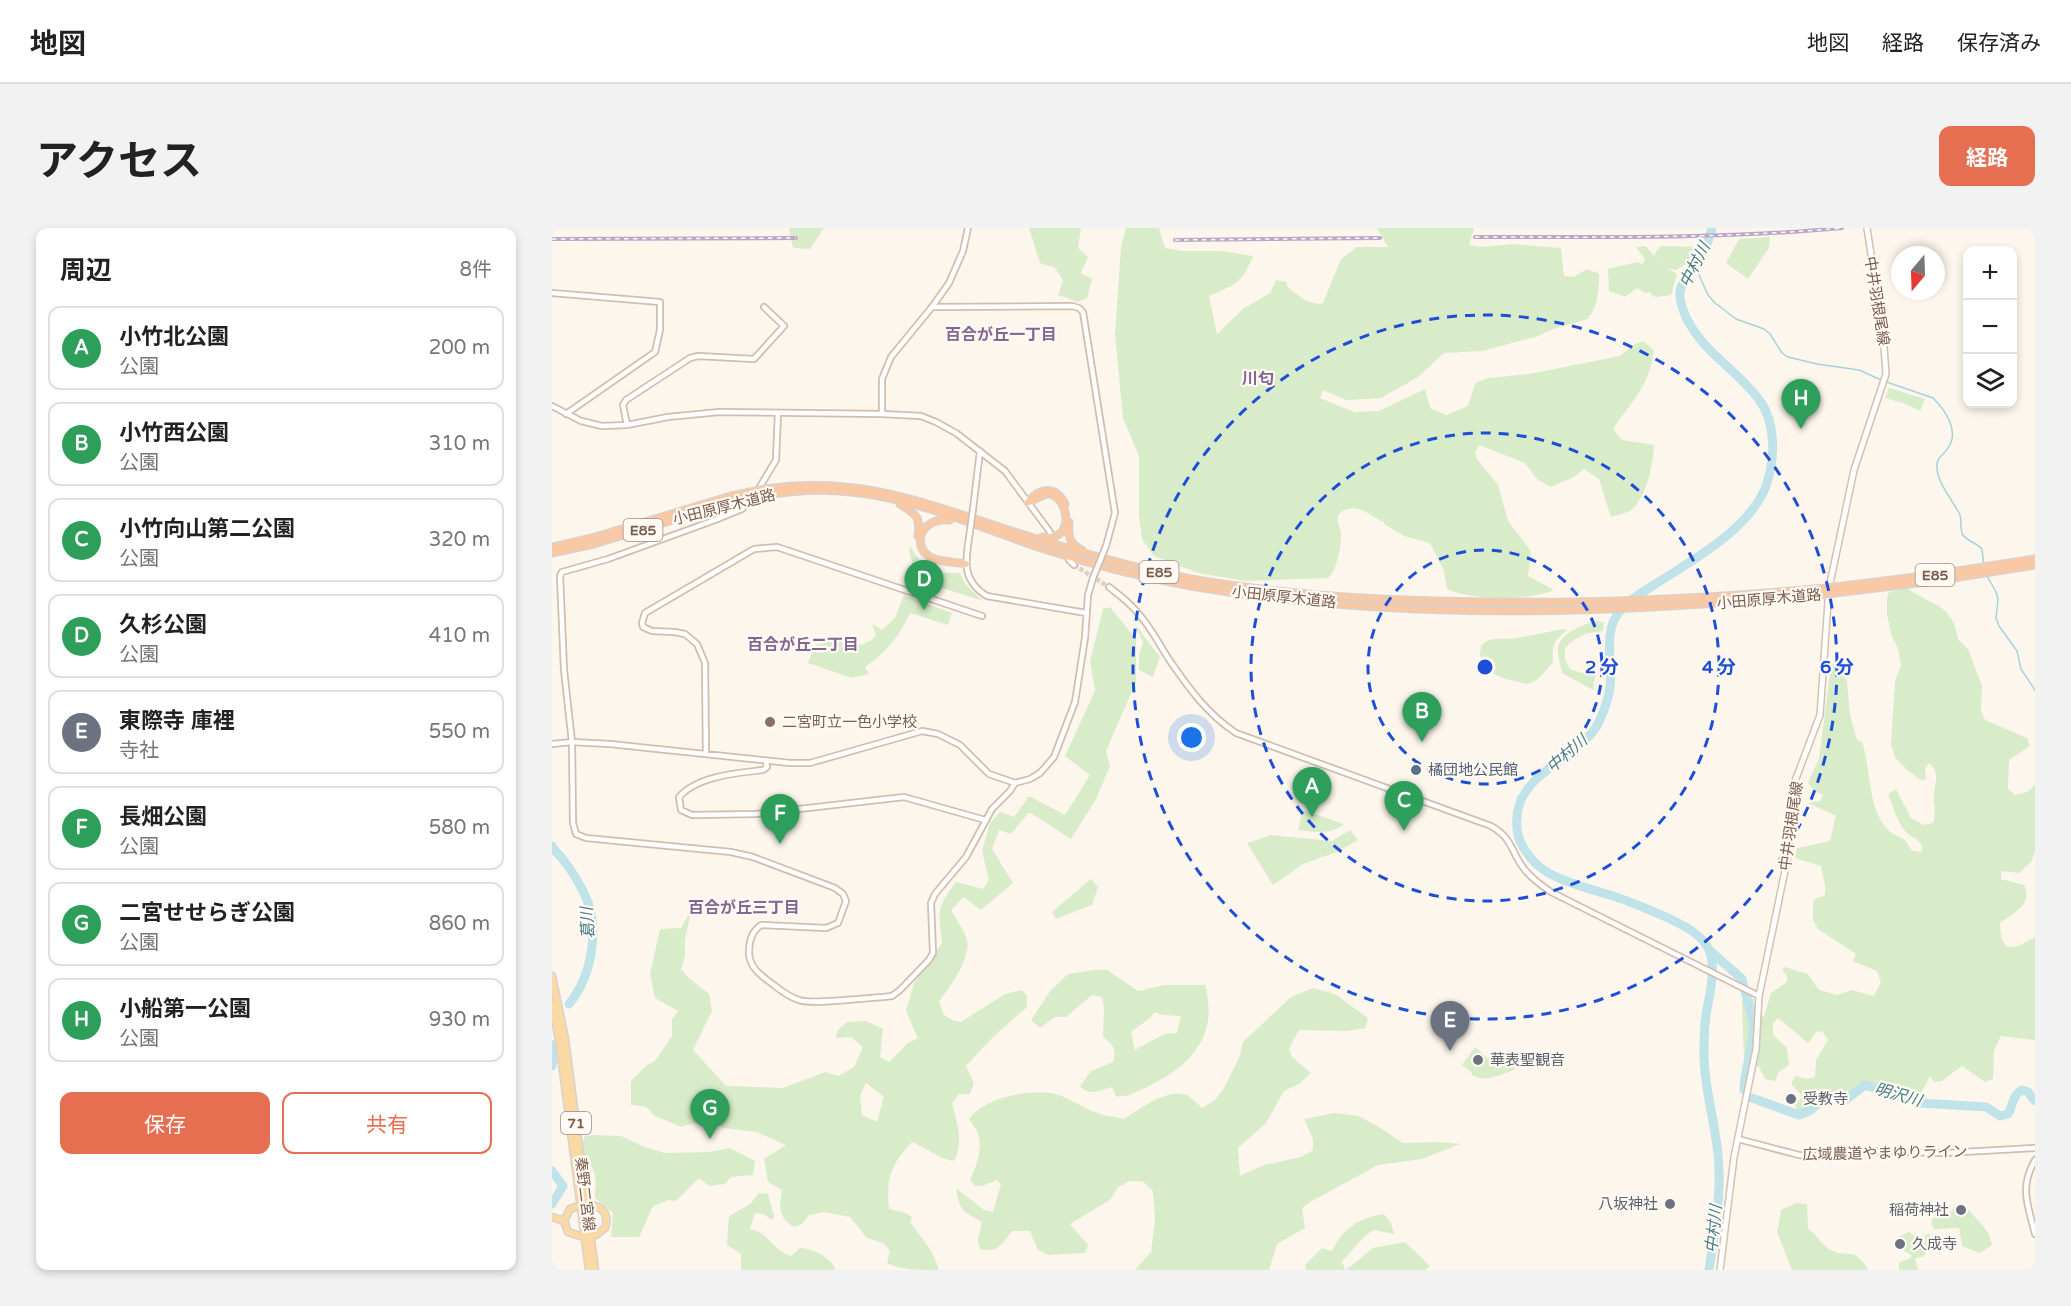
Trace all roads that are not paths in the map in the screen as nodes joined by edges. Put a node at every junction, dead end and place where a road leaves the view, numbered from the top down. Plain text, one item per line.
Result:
1 (968, 228) edge
2 (1867, 228) edge
3 (552, 293) edge
4 (764, 307) dead end
5 (932, 307) junction
6 (552, 406) edge
7 (778, 413) junction
8 (566, 414) junction
9 (882, 414) junction
10 (627, 425) junction
11 (980, 451) junction
12 (765, 492) junction
13 (732, 499) junction
14 (896, 500) junction
15 (1028, 502) junction
16 (965, 522) junction
17 (995, 525) junction
18 (1050, 532) tunnel mouth
19 (552, 547) edge
20 (552, 554) edge
21 (1095, 557) junction
22 (2035, 559) edge
23 (1069, 560) tunnel mouth
24 (966, 564) junction
25 (1074, 565) tunnel mouth
26 (2035, 565) edge
27 (1109, 587) tunnel mouth
28 (1835, 590) junction
29 (1564, 606) junction
30 (1086, 614) junction
31 (982, 616) dead end
32 (572, 742) junction
33 (552, 744) edge
34 (706, 754) junction
35 (766, 761) junction
36 (1015, 783) junction
37 (985, 820) junction
38 (552, 976) edge
39 (1759, 996) junction
40 (552, 1004) edge
41 (559, 1038) edge
42 (1738, 1138) junction
43 (2035, 1148) edge
44 (2035, 1160) edge
45 (584, 1205) junction
46 (552, 1217) edge
47 (564, 1221) junction
48 (2035, 1234) edge
49 (596, 1235) dead end
50 (580, 1236) dead end
51 (589, 1270) edge
52 (595, 1270) edge
53 (1720, 1270) edge

1 - 5 street
2 - 39 main road, 中井羽根尾線
3 - 8 street
4 - 10 street
5 - 9 street
5 - 30 street, bridge
6 - 8 street
7 - 9 street
7 - 10 street
7 - 32 street
8 - 10 street
9 - 11 street
11 - 15 street
11 - 24 street, bridge
12 - 13 highway, 小田原厚木道路 / E85, bridge
12 - 14 highway, 小田原厚木道路 / E85
12 - 17 highway, 小田原厚木道路 / E85
13 - 19 highway, 小田原厚木道路 / E85
13 - 20 highway, 小田原厚木道路 / E85
14 - 16 highway, 小田原厚木道路 / E85
14 - 24 highway
15 - 17 highway
15 - 18 street
15 - 21 highway
16 - 24 highway
16 - 29 highway, 小田原厚木道路 / E85
17 - 21 highway, 小田原厚木道路 / E85
21 - 29 highway, 小田原厚木道路 / E85
22 - 28 highway, 小田原厚木道路 / E85
23 - 25 street
24 - 30 street
26 - 28 highway, 小田原厚木道路 / E85
27 - 39 street
28 - 29 highway, 小田原厚木道路 / E85, bridge
30 - 36 street
31 - 34 street
32 - 33 street
32 - 34 street
32 - 37 street
34 - 35 street
35 - 36 street
35 - 37 street
36 - 37 street
38 - 41 main road, 秦野二宮線 / 71
39 - 42 main road, 中井羽根尾線
40 - 41 main road, 秦野二宮線 / 71
41 - 45 main road, 秦野二宮線 / 71
41 - 45 main road, 秦野二宮線 / 71
42 - 43 street, 広域農道やまゆりライン
42 - 53 main road, 中井羽根尾線
44 - 48 street
45 - 47 main road
45 - 49 main road
45 - 51 main road, 秦野二宮線 / 71
45 - 52 main road, 秦野二宮線 / 71
46 - 47 main road
47 - 50 main road

